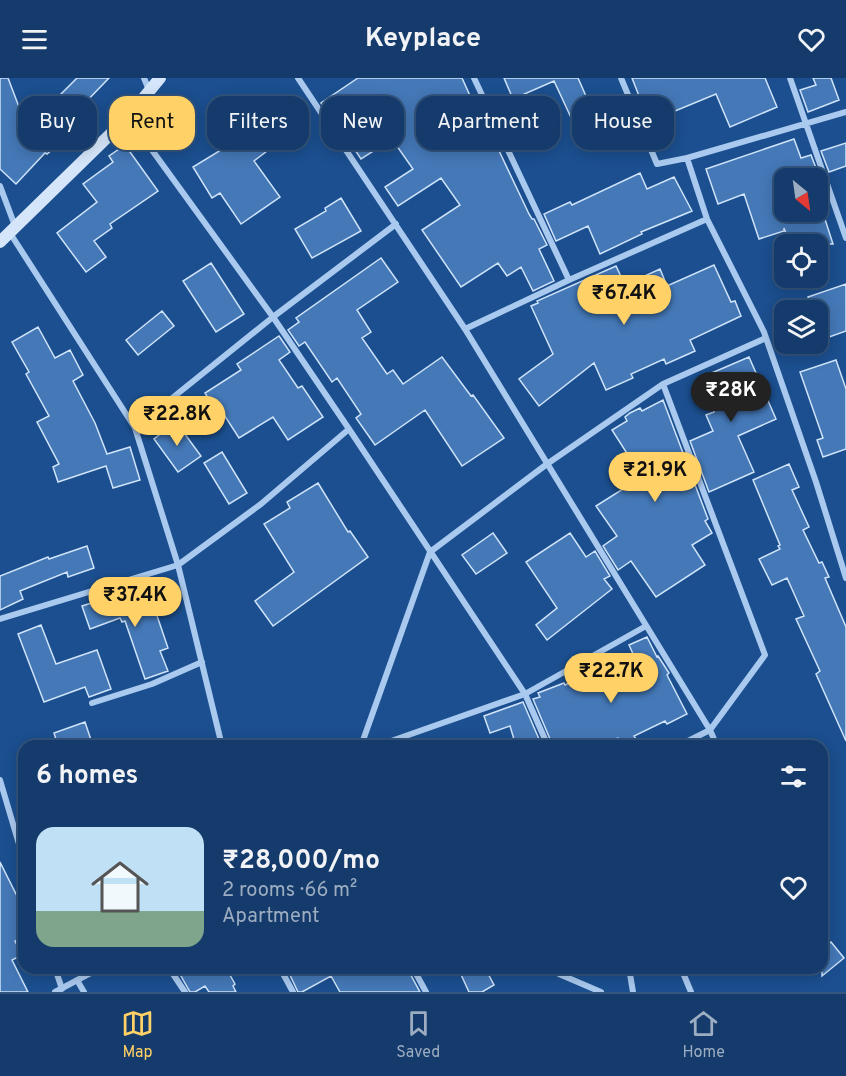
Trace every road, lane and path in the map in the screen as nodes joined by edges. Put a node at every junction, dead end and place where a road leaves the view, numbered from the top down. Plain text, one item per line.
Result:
1 (160, 78) edge
2 (298, 78) edge
3 (474, 78) edge
4 (621, 78) edge
5 (790, 78) edge
6 (147, 84) edge
7 (846, 112) edge
8 (806, 122) junction
9 (109, 136) edge
10 (153, 150) edge
11 (687, 158) junction
12 (0, 186) edge
13 (707, 219) junction
14 (396, 224) junction
15 (12, 229) junction
16 (846, 238) edge
17 (0, 242) edge
18 (569, 280) junction
19 (273, 317) junction
20 (465, 329) junction
21 (766, 338) junction
22 (663, 384) junction
23 (135, 428) junction
24 (349, 429) junction
25 (546, 464) junction
26 (430, 552) junction
27 (178, 565) junction
28 (846, 578) edge
29 (0, 619) edge
30 (646, 626) junction
31 (202, 662) junction
32 (525, 694) junction
33 (92, 703) dead end
34 (710, 730) junction
35 (221, 740) edge
36 (363, 740) edge
37 (394, 740) edge
38 (545, 740) edge
39 (690, 740) edge
40 (714, 740) edge
41 (0, 780) edge
42 (18, 841) edge
43 (57, 974) edge
44 (88, 974) edge
45 (173, 974) edge
46 (283, 974) edge
47 (416, 974) edge
48 (559, 974) edge
49 (630, 974) edge
50 (684, 974) edge
51 (77, 980) junction
52 (58, 990) edge
53 (84, 992) edge
54 (185, 992) edge
55 (293, 992) edge
56 (426, 992) edge
57 (601, 992) edge
58 (633, 992) edge
59 (691, 992) edge

1 - 6 street
2 - 14 street
3 - 18 street
4 - 11 street
5 - 8 street
7 - 8 street
8 - 11 street
8 - 16 street
9 - 15 street
10 - 19 street
11 - 13 street
12 - 15 street
13 - 18 street
13 - 21 street
14 - 19 street
14 - 20 street
15 - 17 street
15 - 23 street
18 - 20 street
19 - 23 street
19 - 24 street
20 - 25 street
21 - 22 street
21 - 28 street
22 - 25 street
22 - 34 street
23 - 27 street
24 - 26 street
24 - 27 street
25 - 26 street
25 - 30 street
26 - 32 street
26 - 36 street
27 - 29 street
27 - 31 street
30 - 32 street
30 - 34 street
31 - 33 street
31 - 35 street
32 - 37 street
32 - 38 street
34 - 39 street
34 - 40 street
41 - 42 street
43 - 52 street
44 - 51 street
45 - 54 street
46 - 55 street
47 - 56 street
48 - 57 street
49 - 58 street
50 - 59 street
51 - 52 street
51 - 53 street

